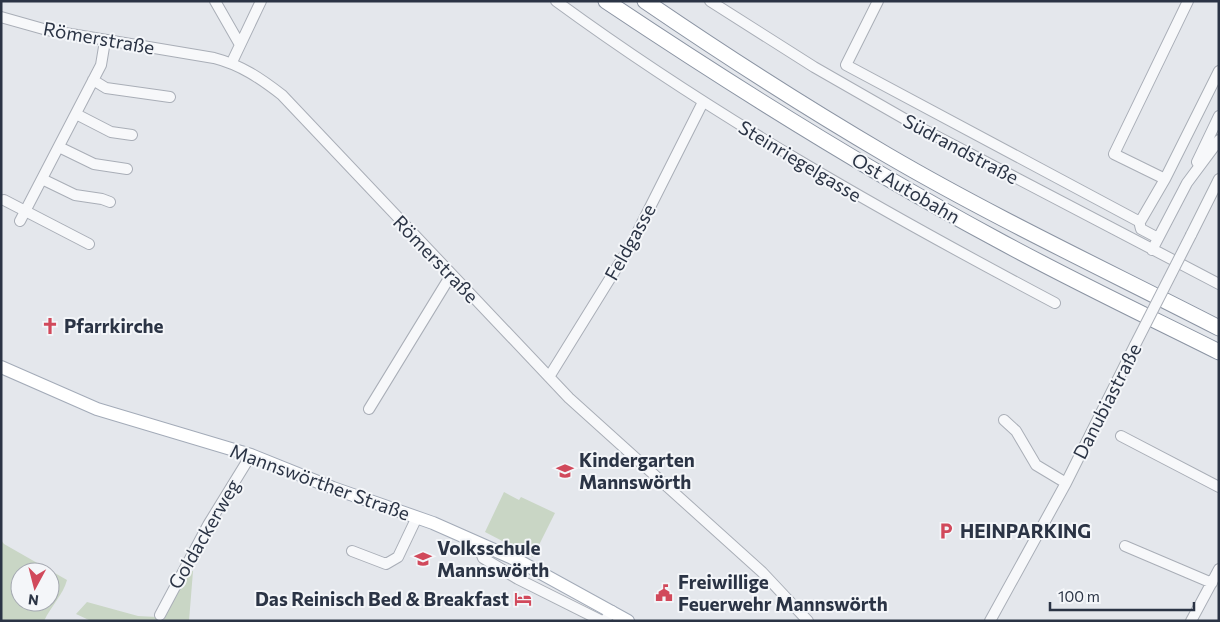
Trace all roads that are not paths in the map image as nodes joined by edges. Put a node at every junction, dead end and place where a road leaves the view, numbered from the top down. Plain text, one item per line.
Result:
1 (214, 1) edge
2 (262, 1) edge
3 (556, 1) edge
4 (606, 1) edge
5 (645, 1) edge
6 (710, 1) edge
7 (878, 1) edge
8 (1188, 1) edge
9 (1, 17) edge
10 (105, 41) junction
11 (239, 43) junction
12 (232, 62) junction
13 (1219, 71) edge
14 (93, 80) junction
15 (170, 96) dead end
16 (703, 102) junction
17 (76, 114) junction
18 (1219, 116) edge
19 (132, 134) dead end
20 (1219, 140) edge
21 (59, 147) junction
22 (127, 169) dead end
23 (42, 179) junction
24 (1165, 179) junction
25 (1219, 179) edge
26 (1187, 183) junction
27 (4, 200) dead end
28 (110, 202) dead end
29 (26, 210) junction
30 (1139, 221) junction
31 (20, 222) dead end
32 (1158, 238) junction
33 (89, 244) dead end
34 (1152, 250) junction
35 (450, 274) junction
36 (1219, 284) edge
37 (1055, 303) dead end
38 (1219, 328) edge
39 (1219, 352) edge
40 (1, 367) edge
41 (549, 377) junction
42 (369, 409) dead end
43 (1004, 420) dead end
44 (1122, 436) dead end
45 (251, 455) junction
46 (1066, 483) junction
47 (1219, 487) edge
48 (417, 517) junction
49 (477, 542) junction
50 (1125, 546) dead end
51 (352, 551) dead end
52 (1219, 569) edge
53 (1212, 582) junction
54 (563, 584) junction
55 (555, 598) junction
56 (612, 611) junction
57 (160, 616) dead end
58 (628, 621) edge
59 (808, 621) edge
60 (990, 621) edge
61 (1191, 621) edge

1 - 11 street
2 - 11 street
3 - 16 street, Steinriegelgasse
4 - 39 highway, Ost Autobahn
5 - 38 highway, Ost Autobahn
6 - 34 street, Südrandstraße
7 - 30 street
8 - 24 street
9 - 10 street, Römerstraße
10 - 12 street, Römerstraße
10 - 14 street
11 - 12 street
12 - 35 street, Römerstraße
13 - 24 street
14 - 15 street
14 - 17 street
16 - 37 street, Steinriegelgasse
16 - 41 street, Feldgasse
17 - 19 street
17 - 21 street
18 - 26 street
20 - 26 street
21 - 22 street
21 - 23 street
23 - 28 street
23 - 29 street
24 - 30 street
25 - 46 street, Danubiastraße, bridge
26 - 32 street
27 - 29 street
29 - 31 street
29 - 33 street
30 - 32 street
32 - 34 street
34 - 36 street, Südrandstraße
35 - 41 street, Römerstraße
35 - 42 street
40 - 45 main road, Mannswörther Straße
41 - 59 street, Römerstraße
43 - 46 street
44 - 47 street
45 - 48 main road, Mannswörther Straße
45 - 57 street, Goldackerweg
46 - 60 street, Danubiastraße
48 - 49 main road, Mannswörther Straße
48 - 51 street
49 - 54 main road, Mannswörther Straße
49 - 55 street
50 - 53 street
52 - 53 street
53 - 61 street
54 - 55 street
54 - 56 main road, Mannswörther Straße
55 - 56 street
56 - 58 main road, Mannswörther Straße

